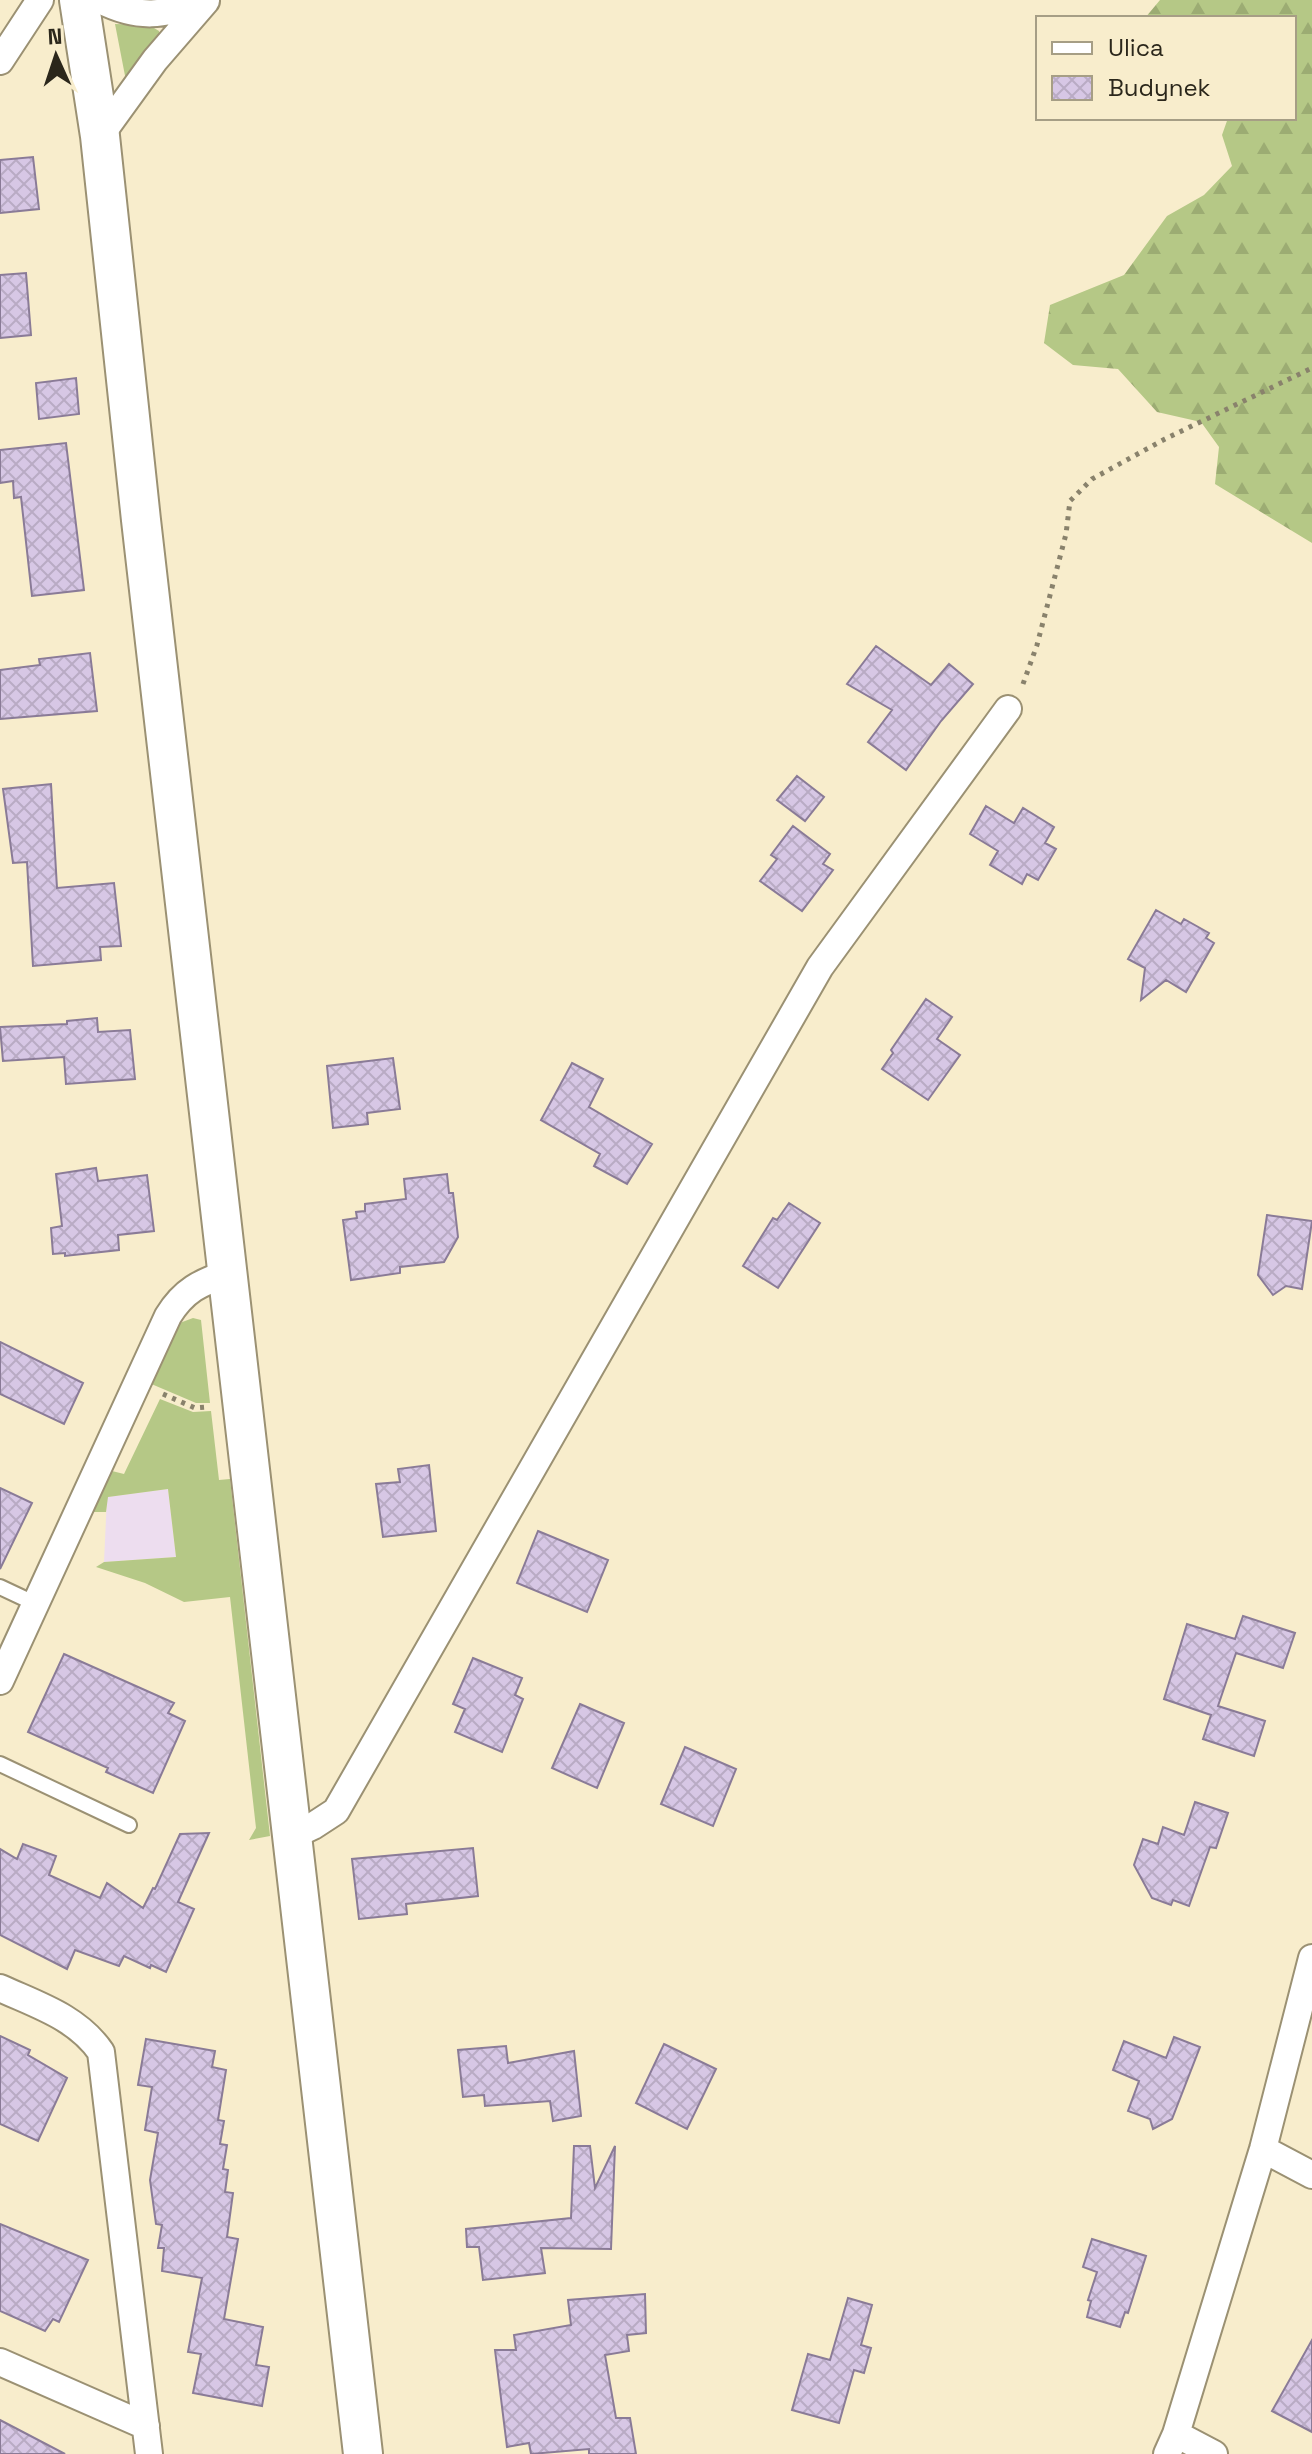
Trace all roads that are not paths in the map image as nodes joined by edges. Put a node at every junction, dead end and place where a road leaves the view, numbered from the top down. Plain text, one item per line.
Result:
1 (40, 0) edge
2 (79, 0) edge
3 (100, 0) edge
4 (206, 1) edge
5 (0, 61) edge
6 (100, 136) junction
7 (1008, 709) road end
8 (228, 1273) junction
9 (0, 1587) edge
10 (34, 1603) junction
11 (0, 1681) edge
12 (0, 1764) edge
13 (129, 1825) dead end
14 (292, 1836) junction
15 (1312, 1958) edge
16 (0, 1988) edge
17 (1263, 2149) junction
18 (1312, 2175) edge
19 (0, 2362) edge
20 (146, 2426) junction
21 (1172, 2444) edge
22 (149, 2454) edge
23 (363, 2454) edge
24 (1214, 2454) edge

1 - 5 street
2 - 6 street
3 - 4 street
4 - 6 street
6 - 8 street
7 - 14 street
8 - 10 street
8 - 14 street
9 - 10 lane
10 - 11 street
12 - 13 lane
14 - 23 street
15 - 17 street
16 - 20 street
17 - 18 street
17 - 21 street
19 - 20 street
20 - 22 street
21 - 24 street

